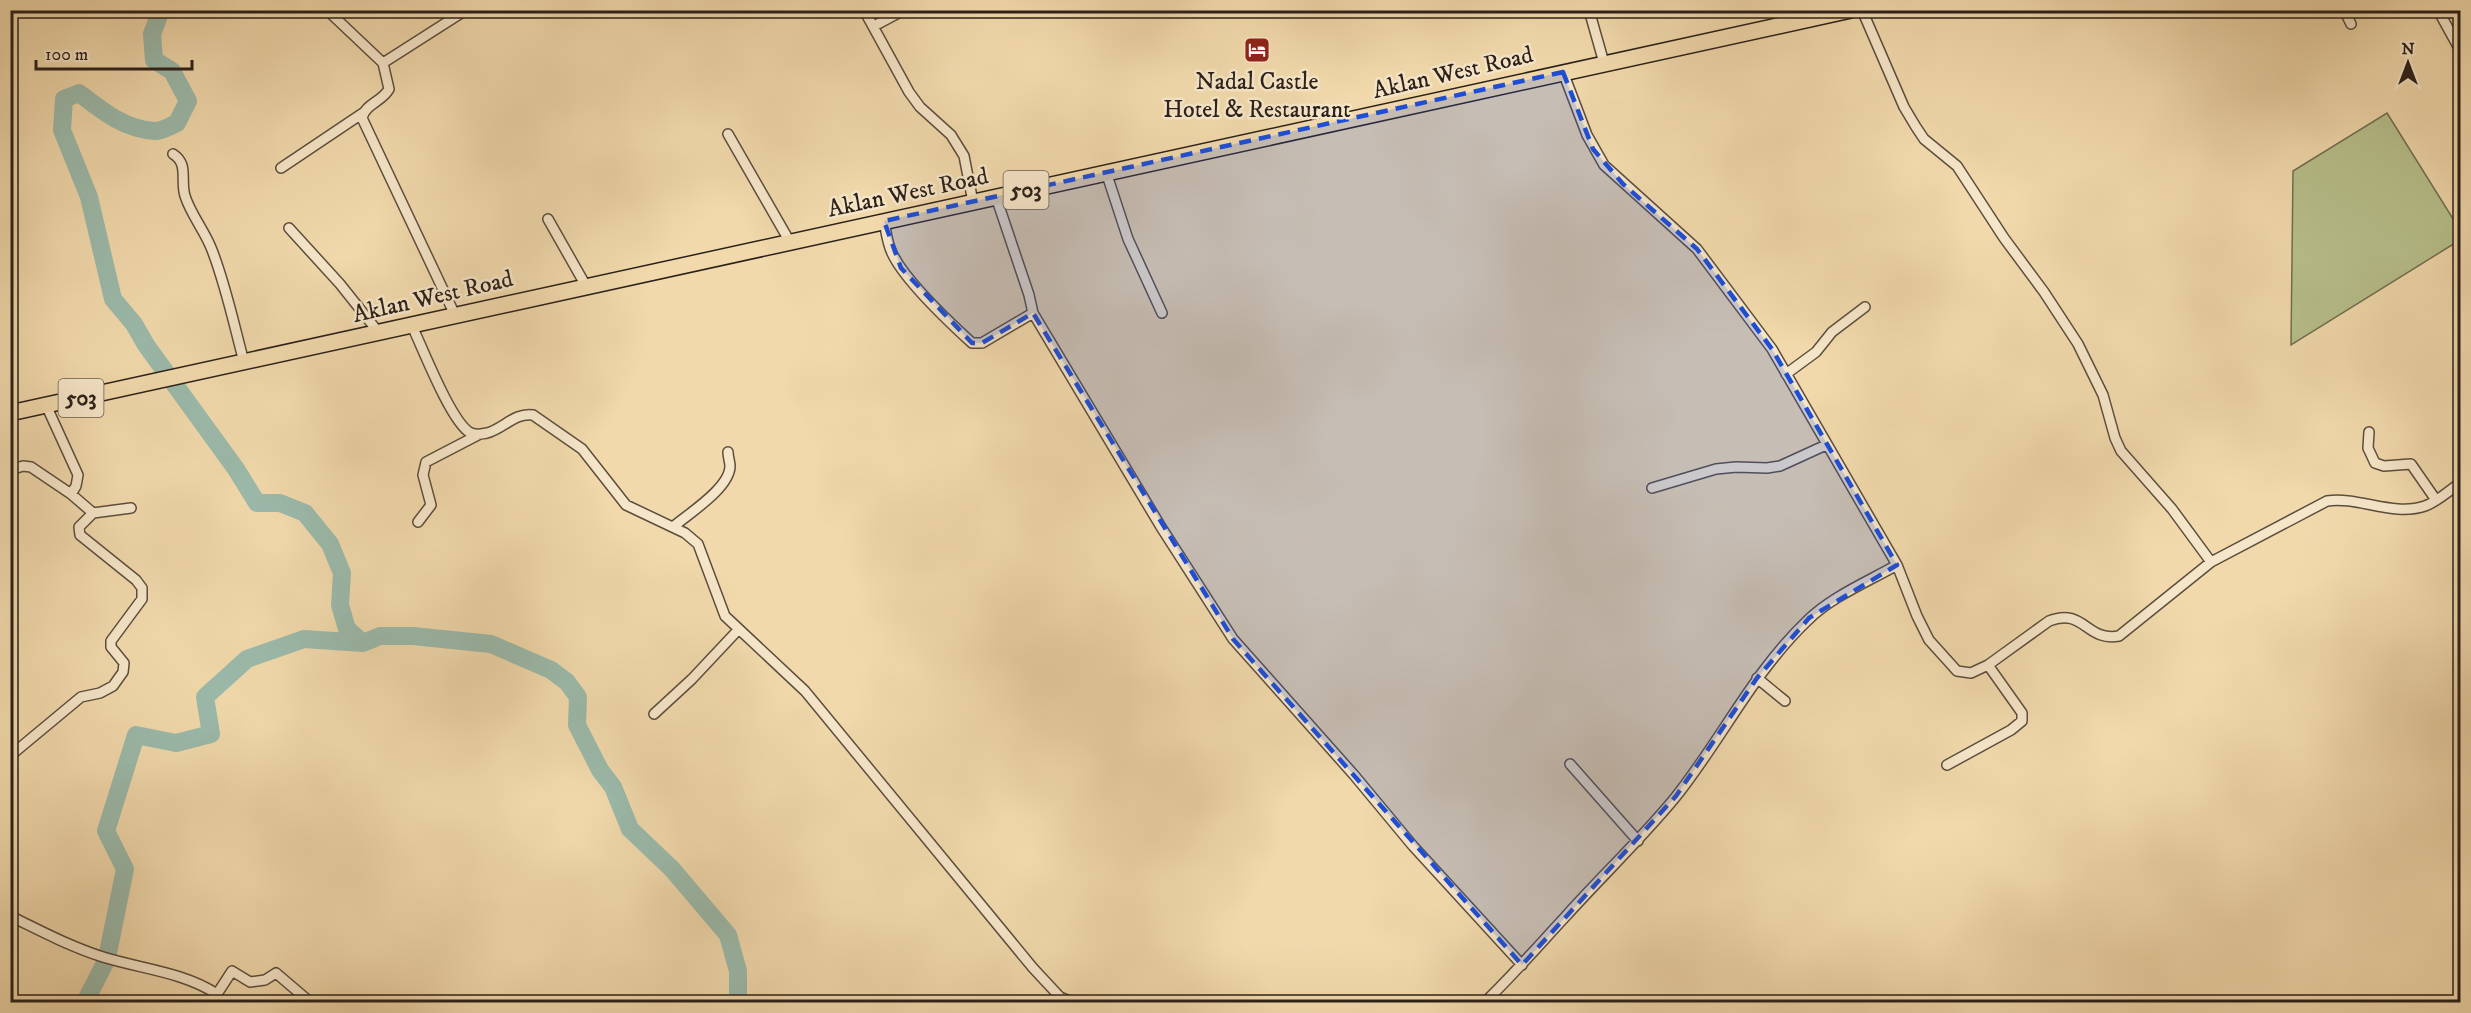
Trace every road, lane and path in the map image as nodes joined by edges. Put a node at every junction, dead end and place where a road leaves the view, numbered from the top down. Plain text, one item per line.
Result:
1 (327, 10) edge
2 (466, 10) edge
3 (864, 10) edge
4 (904, 10) edge
5 (1589, 10) edge
6 (1851, 10) edge
7 (1862, 10) edge
8 (2344, 10) edge
9 (2438, 10) edge
10 (1829, 12) edge
11 (2351, 24) dead end
12 (874, 26) junction
13 (2460, 50) edge
14 (383, 63) junction
15 (1604, 63) junction
16 (1563, 72) junction
17 (363, 113) junction
18 (728, 134) dead end
19 (173, 154) dead end
20 (281, 168) dead end
21 (1106, 172) junction
22 (996, 196) junction
23 (973, 202) junction
24 (548, 219) dead end
25 (884, 221) junction
26 (289, 228) dead end
27 (790, 242) junction
28 (586, 286) junction
29 (1864, 307) dead end
30 (1033, 313) junction
31 (1162, 313) dead end
32 (455, 315) junction
33 (412, 326) junction
34 (379, 333) junction
35 (244, 362) junction
36 (1786, 374) junction
37 (46, 405) junction
38 (10, 413) edge
39 (2369, 432) dead end
40 (478, 435) junction
41 (1827, 444) junction
42 (728, 452) dead end
43 (10, 470) edge
44 (2460, 483) edge
45 (1652, 488) dead end
46 (71, 494) junction
47 (2436, 500) junction
48 (131, 508) dead end
49 (93, 513) junction
50 (418, 522) dead end
51 (673, 527) junction
52 (2211, 562) junction
53 (1897, 565) junction
54 (738, 630) junction
55 (1988, 665) junction
56 (1757, 678) junction
57 (1785, 701) dead end
58 (654, 714) dead end
59 (10, 756) edge
60 (1570, 764) dead end
61 (1947, 765) dead end
62 (1638, 841) junction
63 (10, 915) edge
64 (1522, 965) junction
65 (310, 1002) edge
66 (1108, 1002) edge
67 (1485, 1002) edge

1 - 14 street
2 - 14 street
3 - 12 street
4 - 12 street
5 - 15 street
6 - 10 main road, Aklan West Road / 503
7 - 52 street
8 - 11 street
9 - 13 street
10 - 15 main road, Aklan West Road / 503
12 - 23 street
14 - 17 street
15 - 16 main road, Aklan West Road / 503
16 - 21 main road, Aklan West Road / 503
16 - 36 street
17 - 20 street
17 - 32 street
18 - 27 street
19 - 35 street
21 - 22 main road, Aklan West Road / 503
21 - 31 street
22 - 23 main road, Aklan West Road / 503
22 - 30 street
23 - 25 main road, Aklan West Road / 503
24 - 28 street
25 - 27 main road, Aklan West Road / 503
25 - 30 street
26 - 34 street
27 - 28 main road, Aklan West Road / 503
28 - 32 main road, Aklan West Road / 503
29 - 36 street
30 - 64 street
32 - 33 main road, Aklan West Road / 503
33 - 34 main road, Aklan West Road / 503
33 - 40 street
34 - 35 main road, Aklan West Road / 503
35 - 37 main road, Aklan West Road / 503
36 - 41 street
37 - 38 main road, Aklan West Road / 503
37 - 46 street
39 - 47 street
40 - 50 street
40 - 51 street
41 - 45 street
41 - 53 street
42 - 51 street
43 - 46 street
44 - 47 street
46 - 49 street
47 - 52 street
48 - 49 street
49 - 59 street
51 - 54 street
52 - 55 street
53 - 55 street
53 - 56 street
54 - 58 street
54 - 66 street
55 - 61 street
56 - 57 street
56 - 62 street
60 - 62 street
62 - 64 street
63 - 65 street
64 - 67 street

